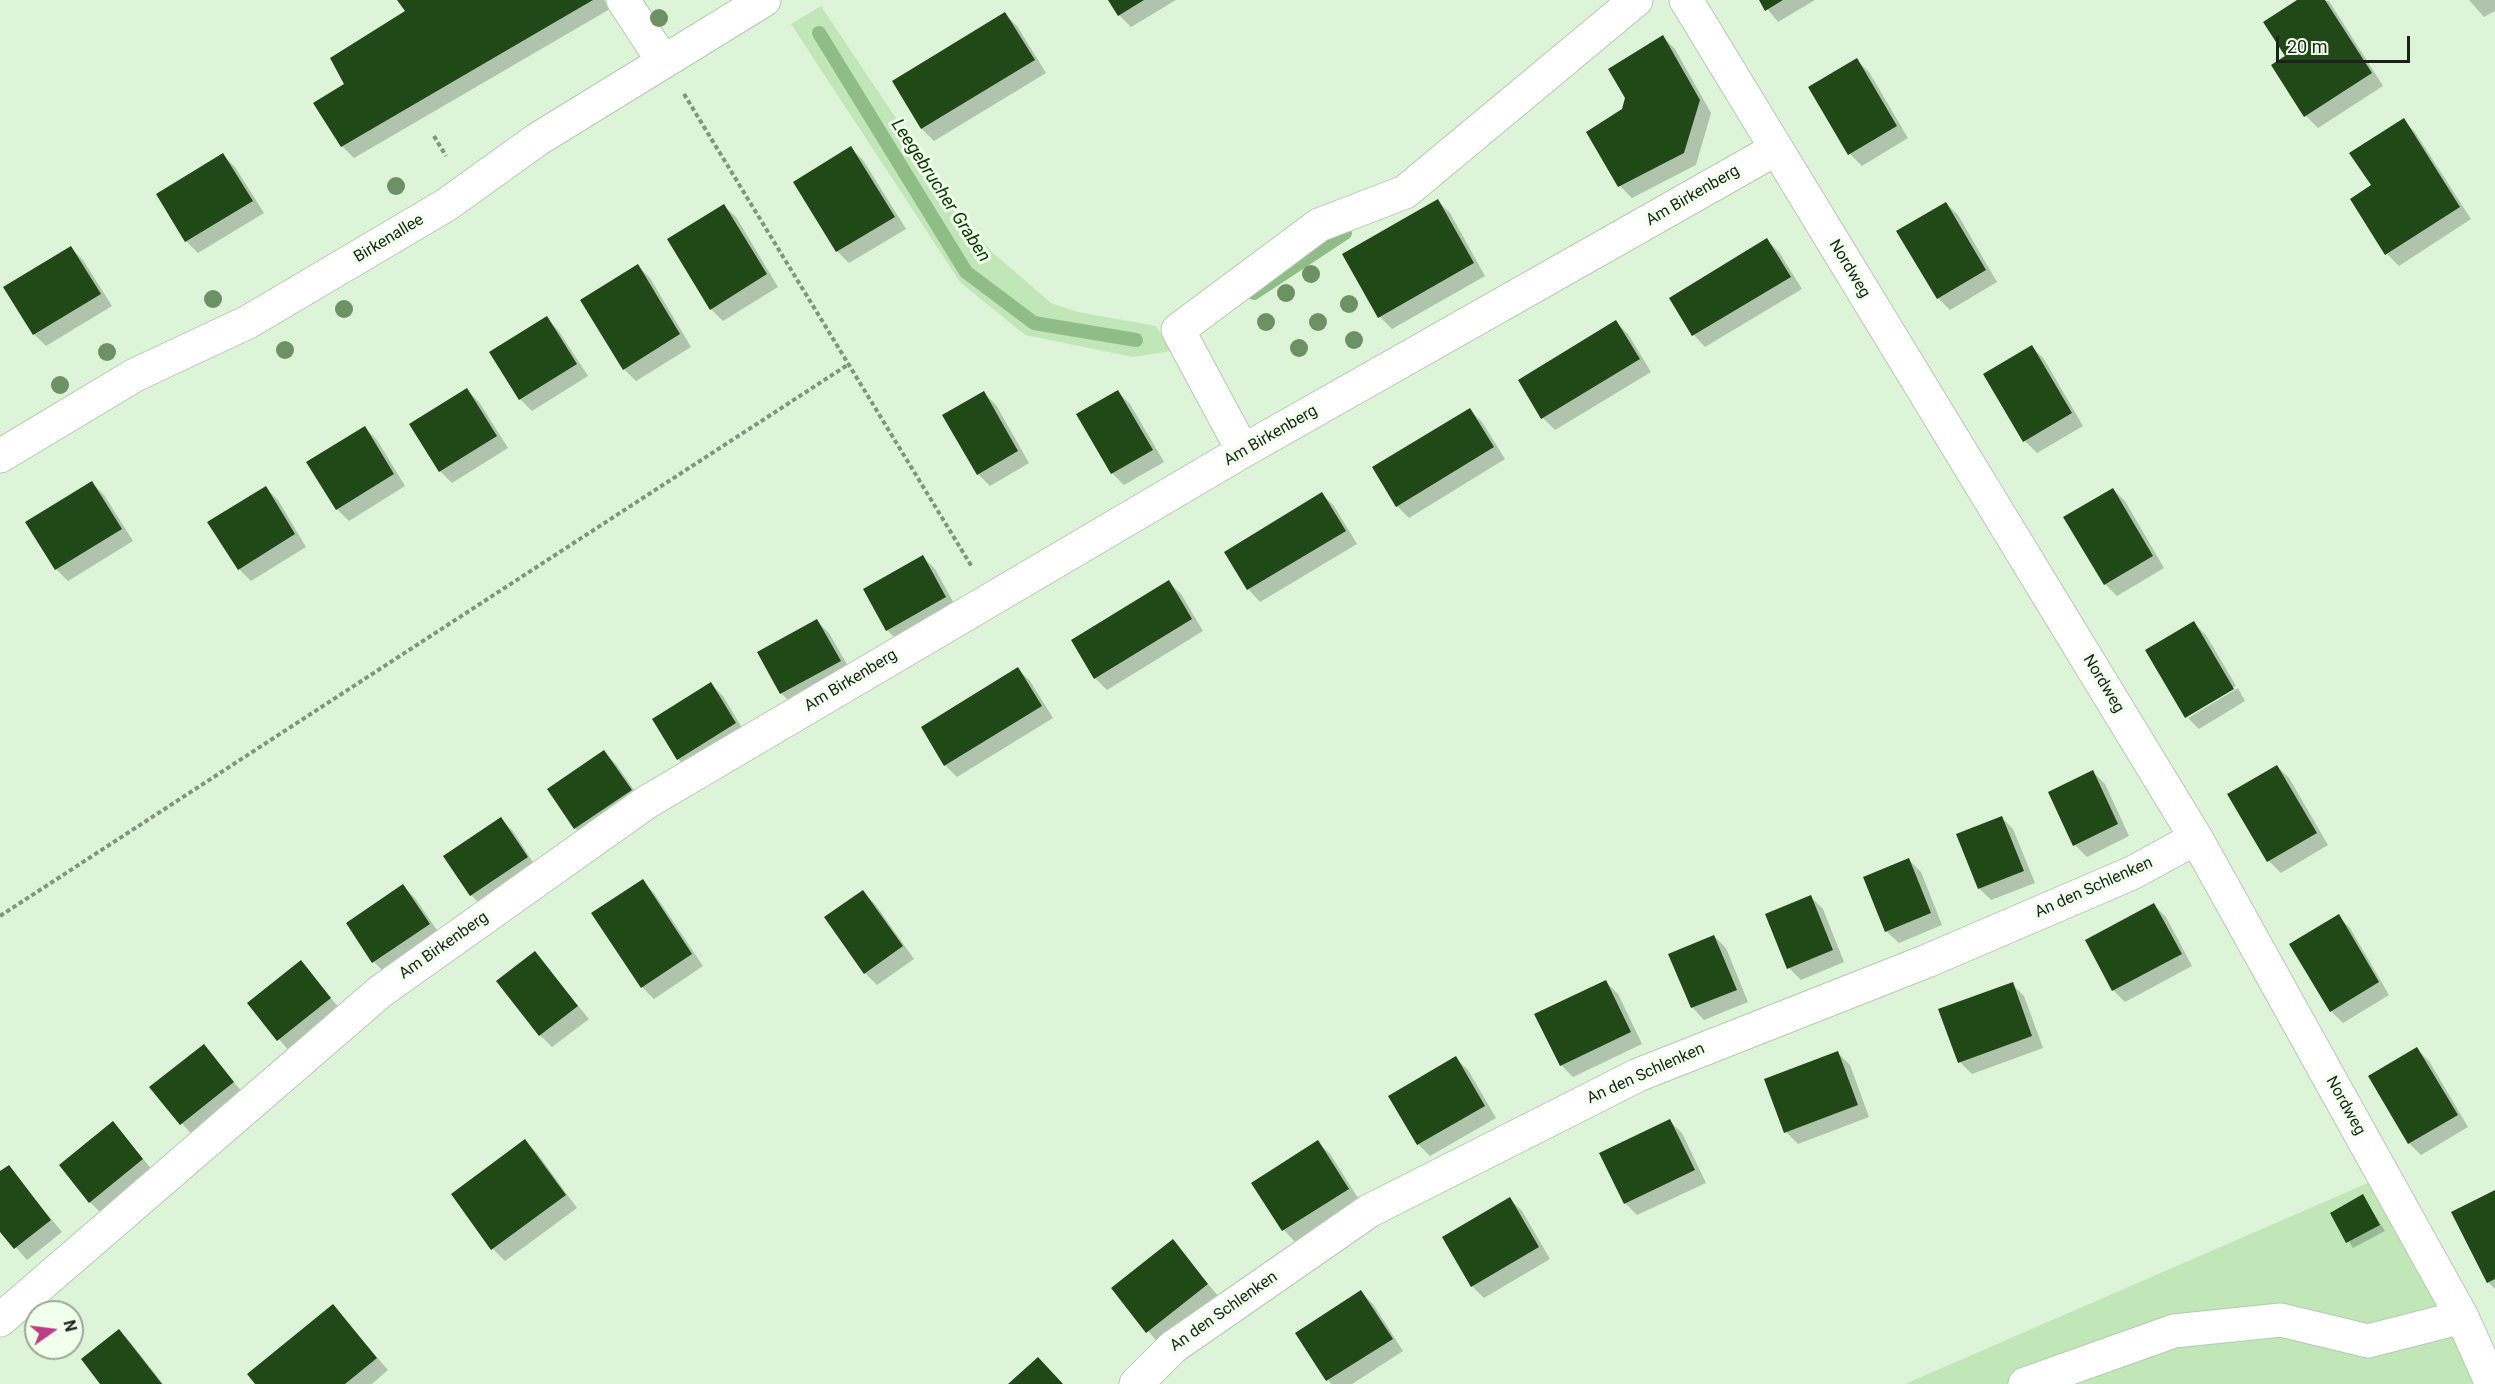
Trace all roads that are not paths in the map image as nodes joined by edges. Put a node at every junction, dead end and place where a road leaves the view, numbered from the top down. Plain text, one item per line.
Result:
1 (623, 0) edge
2 (764, 0) edge
3 (1636, 0) edge
4 (1686, 0) edge
5 (663, 61) junction
6 (1776, 149) junction
7 (1243, 451) junction
8 (0, 456) edge
9 (2196, 838) junction
10 (2462, 1317) junction
11 (0, 1320) edge
12 (1136, 1384) edge
13 (2025, 1384) edge
14 (2492, 1384) edge

1 - 5 street
2 - 5 street, Birkenallee
3 - 7 street
4 - 6 street, Nordweg
5 - 8 street, Birkenallee
6 - 7 street, Am Birkenberg
6 - 9 street, Nordweg
7 - 11 street, Am Birkenberg
9 - 10 street, Nordweg
9 - 12 street, An den Schlenken
10 - 13 street
10 - 14 street, Nordweg

